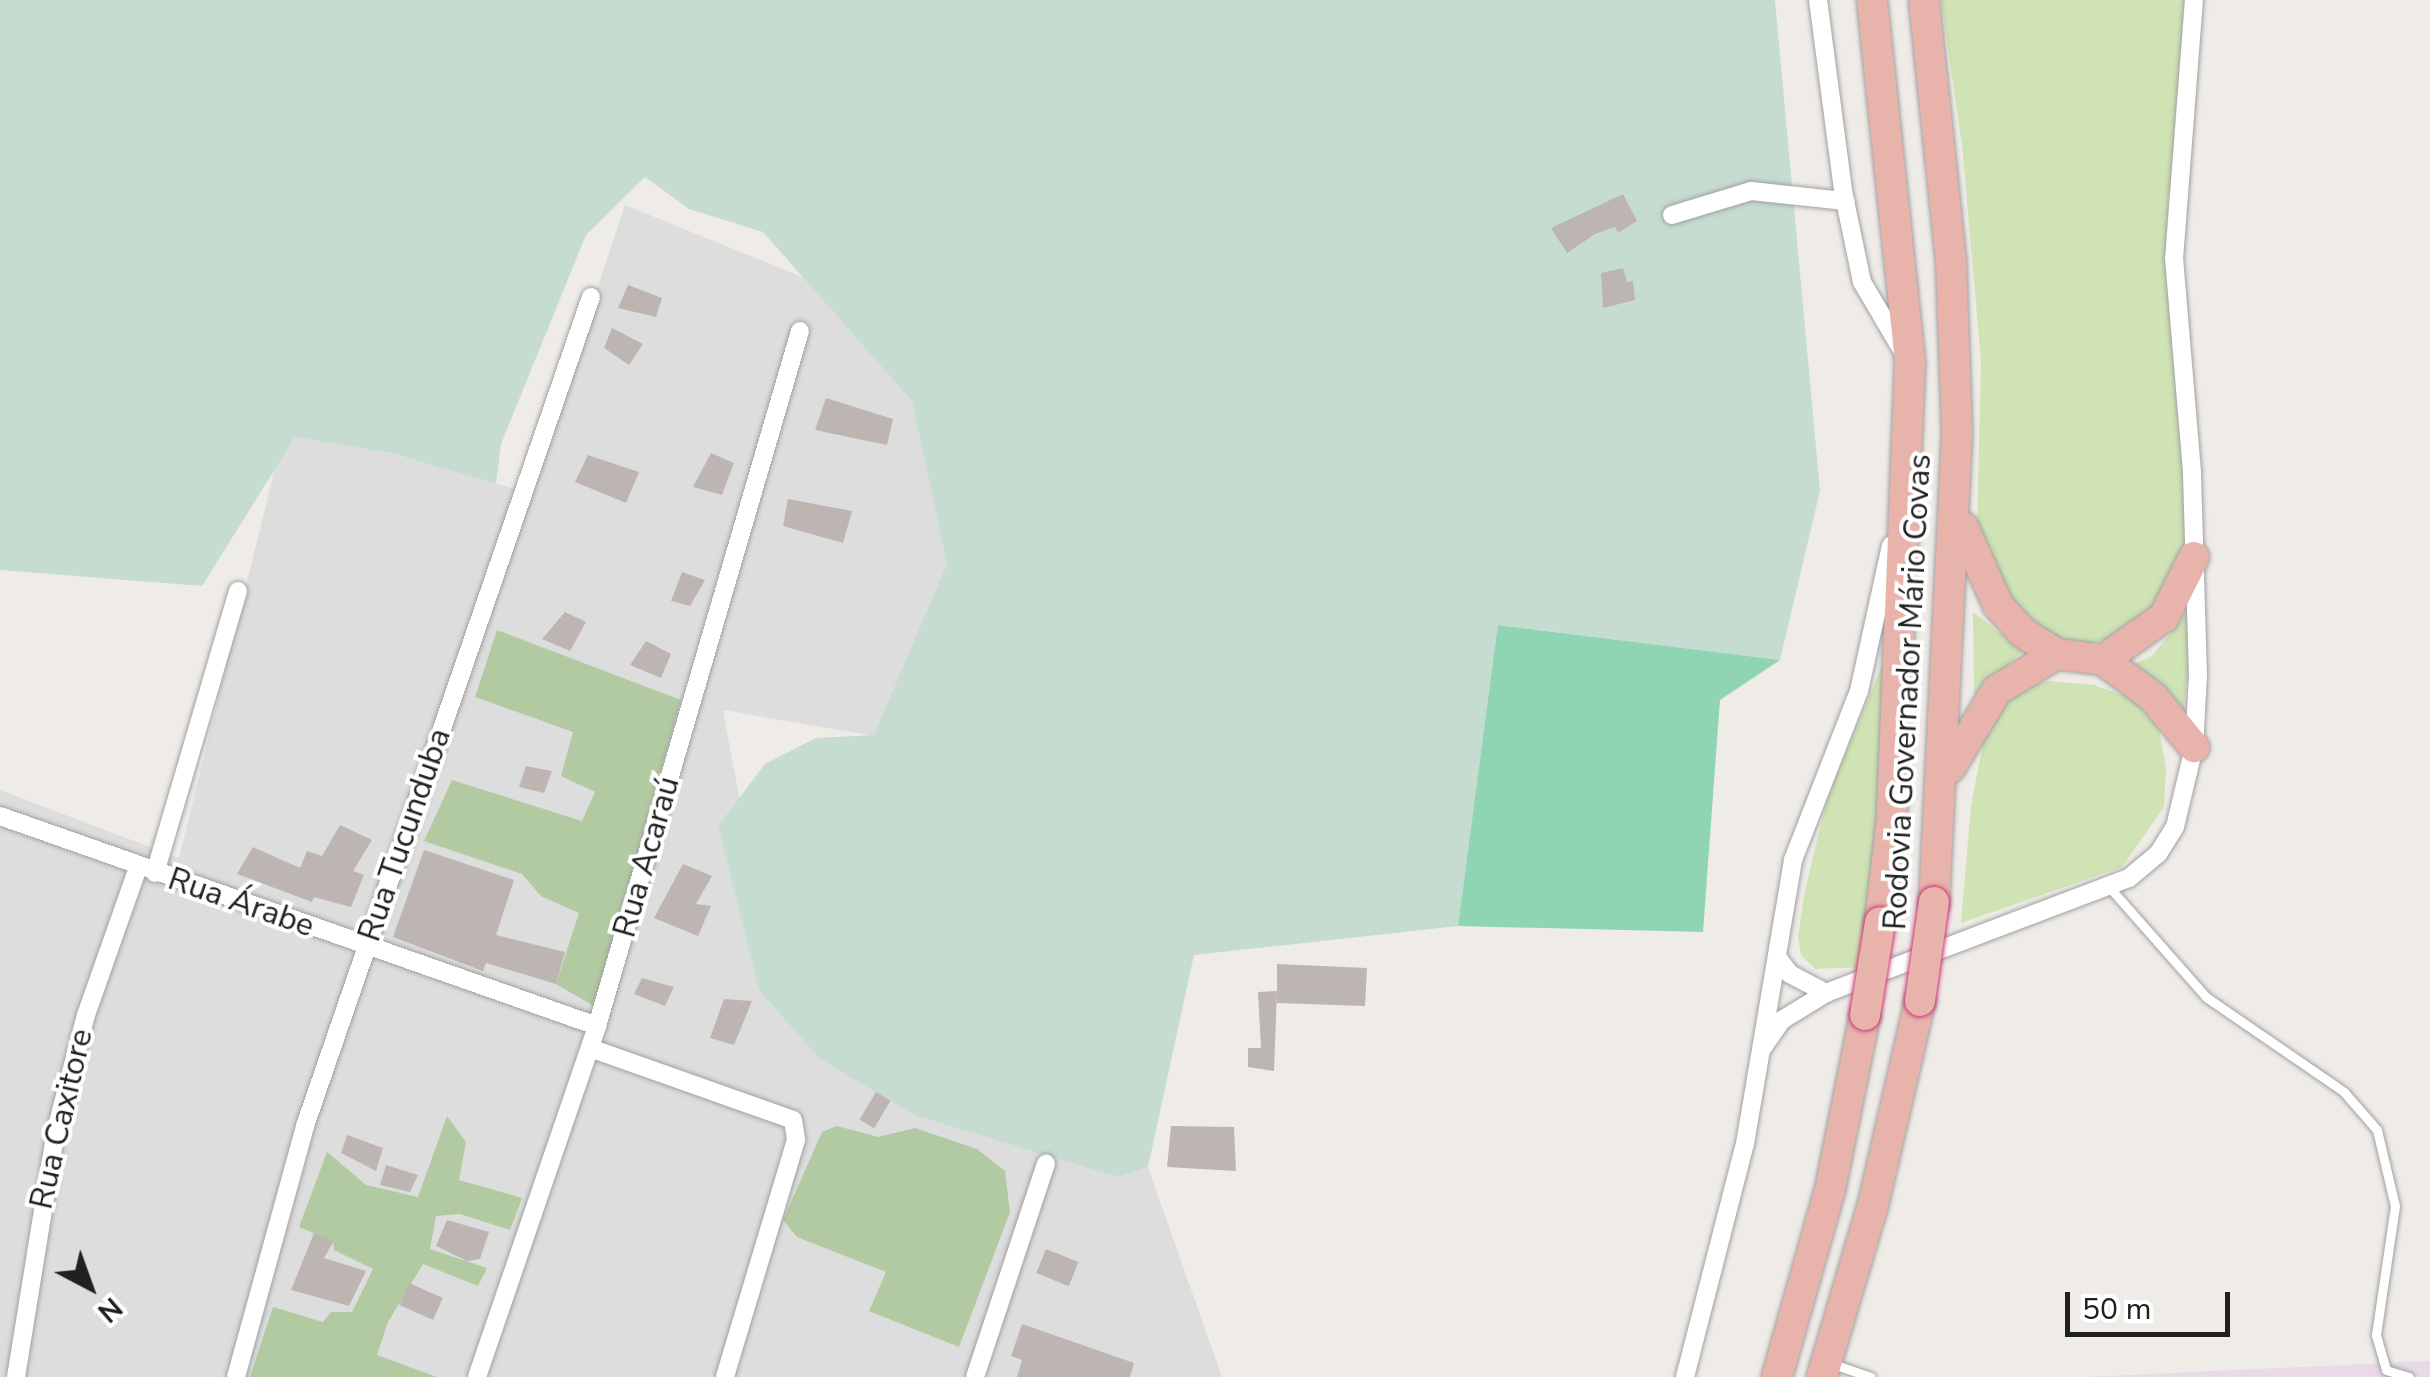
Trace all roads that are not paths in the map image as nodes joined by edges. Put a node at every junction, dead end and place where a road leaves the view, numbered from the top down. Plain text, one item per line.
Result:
1 (1818, 0) edge
2 (1872, 0) edge
3 (1924, 0) edge
4 (2194, 0) edge
5 (1845, 201) junction
6 (1672, 215) dead end
7 (591, 297) dead end
8 (800, 331) dead end
9 (1910, 364) junction
10 (1906, 464) junction
11 (1957, 510) junction
12 (2194, 557) junction
13 (238, 591) dead end
14 (2056, 654) junction
15 (2103, 660) junction
16 (2194, 747) junction
17 (1944, 779) junction
18 (0, 816) edge
19 (146, 870) junction
20 (2110, 888) junction
21 (367, 947) junction
22 (1777, 957) junction
23 (1826, 993) junction
24 (597, 1026) junction
25 (590, 1048) junction
26 (1761, 1050) junction
27 (1046, 1164) dead end
28 (1825, 1369) edge
29 (16, 1377) edge
30 (236, 1377) edge
31 (477, 1377) edge
32 (725, 1377) edge
33 (975, 1377) edge
34 (1684, 1377) edge
35 (1778, 1377) edge
36 (1871, 1377) edge
37 (2409, 1377) edge

1 - 5 street
2 - 9 highway, Rodovia Governador Mário Covas
3 - 11 highway, Rodovia Governador Mário Covas
4 - 12 street
5 - 6 street
5 - 9 street
7 - 21 street, Rua Tucunduba
8 - 24 street, Rua Acaraú
9 - 10 highway, Rodovia Governador Mário Covas
10 - 22 street
10 - 35 highway, Rodovia Governador Mário Covas, bridge
11 - 14 highway
11 - 17 highway, Rodovia Governador Mário Covas
12 - 15 highway
12 - 16 street
13 - 19 street, Rua Caxitore
14 - 15 highway
14 - 17 highway
15 - 16 highway
16 - 20 street
17 - 28 highway, Rodovia Governador Mário Covas, bridge
18 - 19 street, Rua Árabe
19 - 21 street, Rua Árabe
19 - 29 street, Rua Caxitore
20 - 23 street
20 - 37 lane
21 - 24 street, Rua Árabe
21 - 30 street, Rua Tucunduba
22 - 23 street
22 - 26 street
23 - 26 street
24 - 25 street, Rua Acaraú
25 - 31 street, Rua Acaraú
25 - 32 street
26 - 34 street
27 - 33 street
28 - 36 lane

